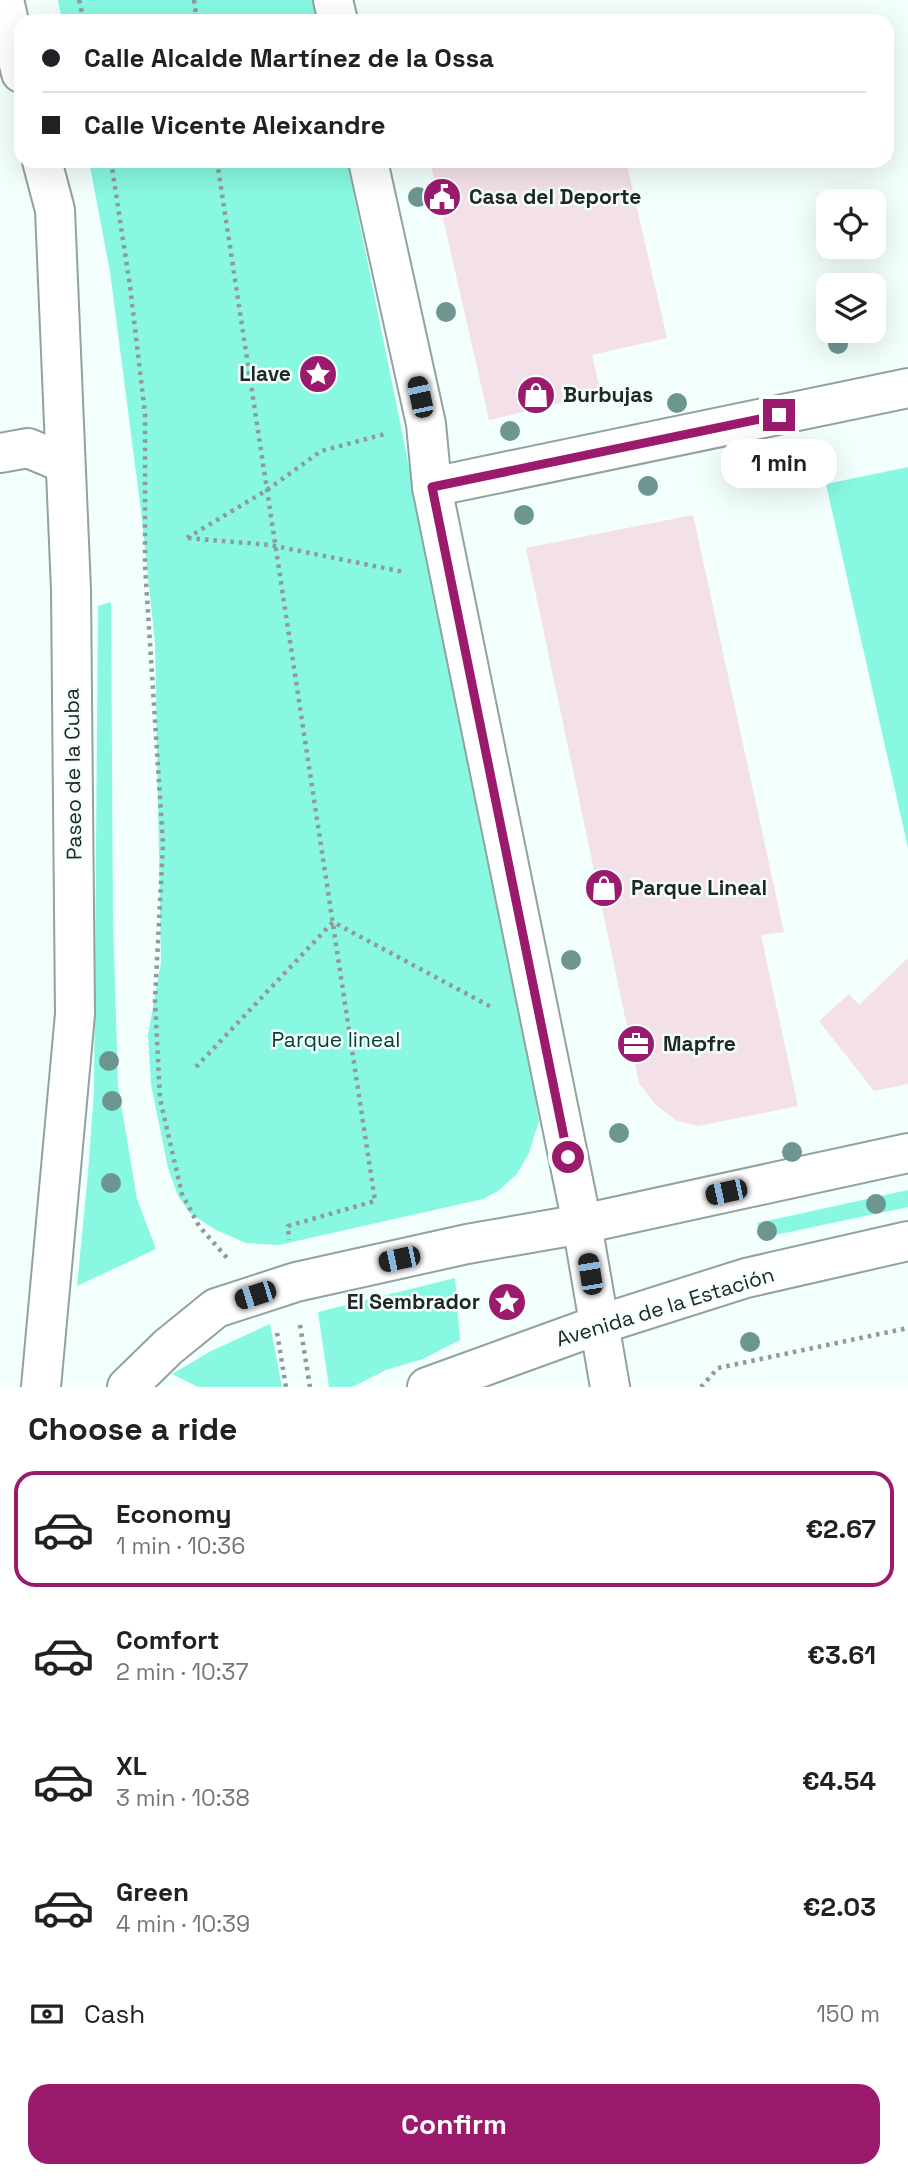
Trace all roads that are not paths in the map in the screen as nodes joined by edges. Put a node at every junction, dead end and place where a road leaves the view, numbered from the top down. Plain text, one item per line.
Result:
1 (4, 0) edge
2 (14, 43) edge
3 (44, 168) edge
4 (370, 168) edge
5 (908, 388) edge
6 (0, 453) edge
7 (64, 463) junction
8 (432, 487) junction
9 (908, 1153) edge
10 (582, 1224) junction
11 (908, 1241) edge
12 (598, 1325) junction
13 (41, 1387) edge
14 (127, 1387) edge
15 (427, 1387) edge
16 (610, 1387) edge

1 - 2 main road
3 - 7 main road, Paseo de la Cuba
4 - 8 main road
5 - 8 main road
6 - 7 main road
7 - 13 main road, Paseo de la Cuba
8 - 10 main road
9 - 10 main road
10 - 12 main road
10 - 14 main road
11 - 12 main road, Avenida de la Estación
12 - 15 main road, Avenida de la Estación
12 - 16 main road

